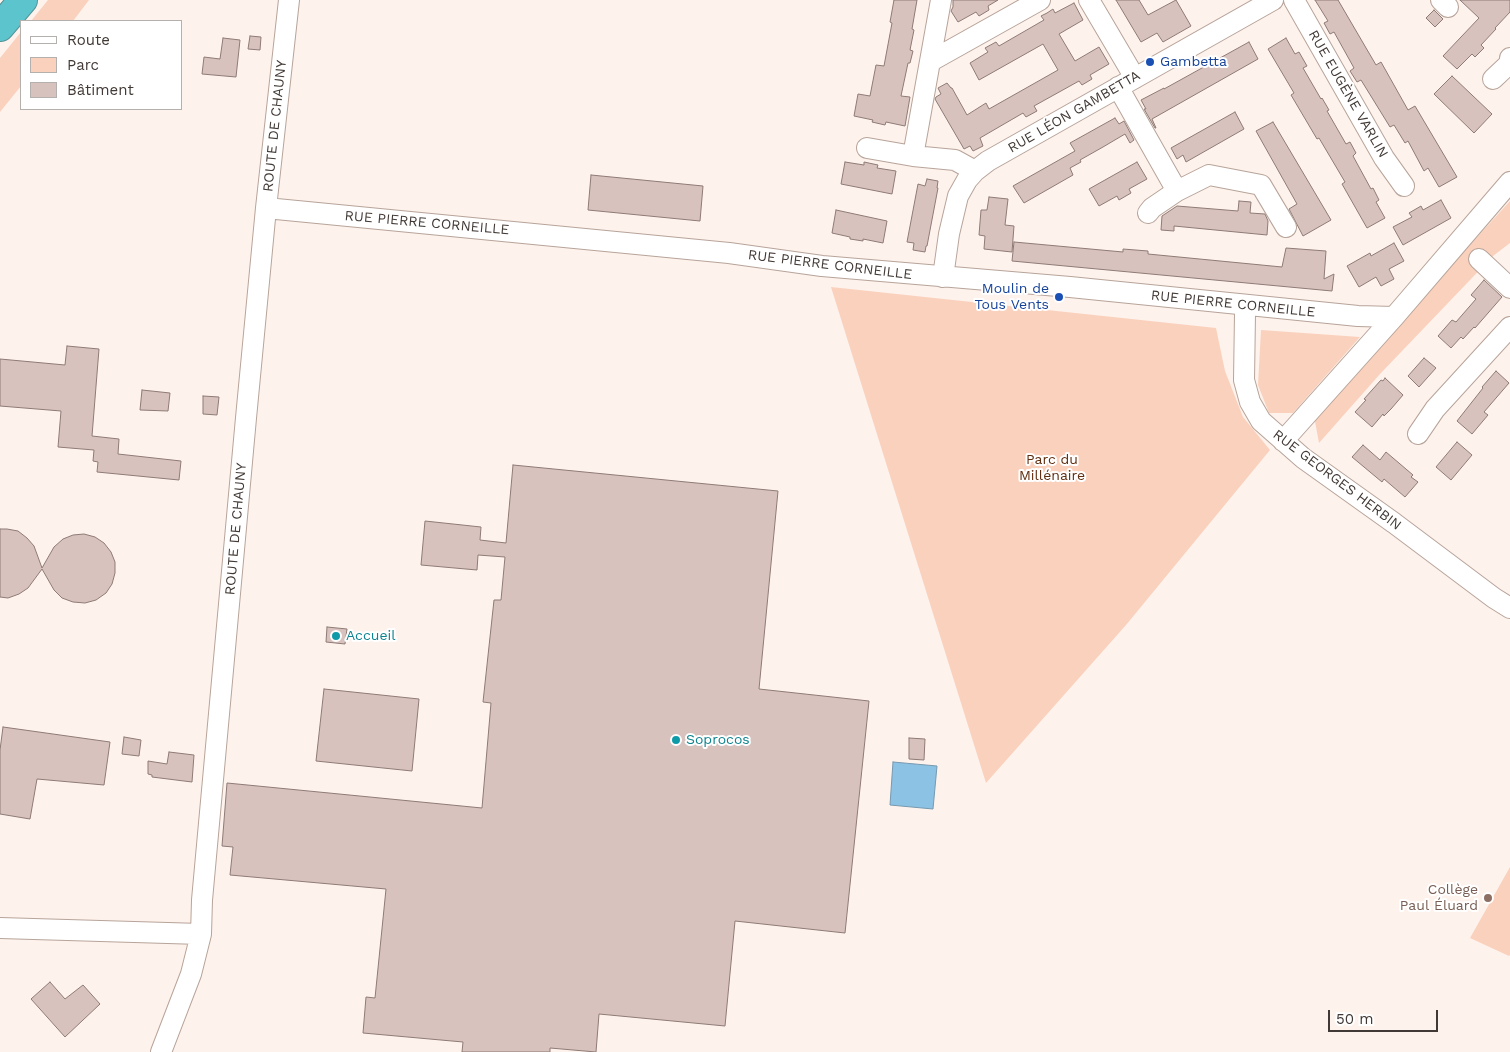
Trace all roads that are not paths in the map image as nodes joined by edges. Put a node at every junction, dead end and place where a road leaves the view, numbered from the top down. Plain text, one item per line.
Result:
1 (23, 0) edge
2 (289, 0) edge
3 (941, 0) edge
4 (1040, 0) edge
5 (1089, 0) edge
6 (1294, 0) edge
7 (1265, 2) edge
8 (0, 27) edge
9 (1510, 58) edge
10 (931, 60) junction
11 (1493, 79) dead end
12 (1126, 82) junction
13 (867, 148) dead end
14 (913, 156) junction
15 (975, 171) junction
16 (1510, 182) edge
17 (1404, 186) dead end
18 (1177, 191) junction
19 (266, 208) junction
20 (1148, 213) dead end
21 (1286, 227) dead end
22 (1479, 259) dead end
23 (943, 277) junction
24 (1510, 288) edge
25 (1247, 306) junction
26 (1394, 317) junction
27 (1510, 327) edge
28 (1418, 434) dead end
29 (1283, 442) junction
30 (1510, 608) edge
31 (0, 928) edge
32 (201, 934) junction
33 (168, 1047) edge

1 - 8 highway
2 - 19 street, ROUTE DE CHAUNY
3 - 10 street
4 - 10 street
5 - 12 street
6 - 17 street, RUE EUGÈNE VARLIN
7 - 12 street, RUE LÉON GAMBETTA
9 - 11 street
10 - 14 street
12 - 15 street, RUE LÉON GAMBETTA
12 - 18 street
13 - 14 street
14 - 15 street
15 - 23 street, RUE LÉON GAMBETTA
16 - 26 street
18 - 20 street
18 - 21 street
19 - 23 street, RUE PIERRE CORNEILLE
19 - 32 street, ROUTE DE CHAUNY
22 - 24 street
23 - 25 street, RUE PIERRE CORNEILLE
25 - 26 street, RUE PIERRE CORNEILLE
25 - 29 street, RUE GEORGES HERBIN
26 - 29 street
27 - 28 street
29 - 30 street, RUE GEORGES HERBIN
31 - 32 street
32 - 33 street, ROUTE DE CHAUNY

